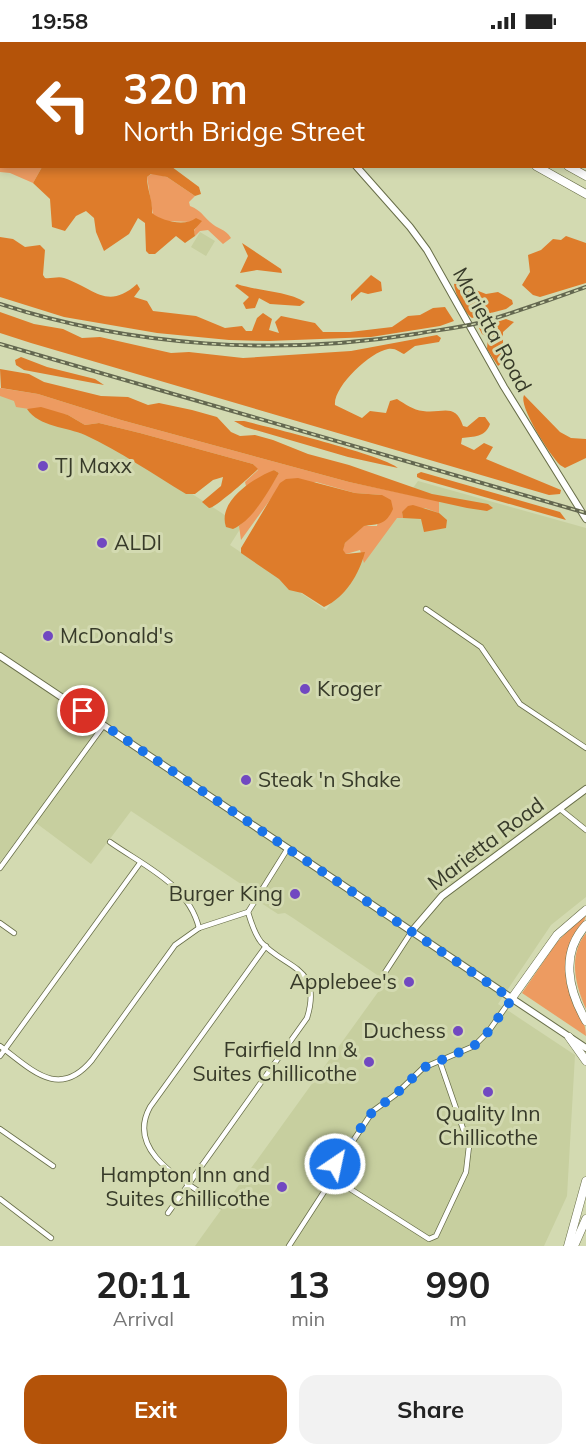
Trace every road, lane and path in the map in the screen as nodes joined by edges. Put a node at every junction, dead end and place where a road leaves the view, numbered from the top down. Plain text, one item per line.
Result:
1 (358, 168) edge
2 (540, 168) edge
3 (572, 168) edge
4 (586, 176) edge
5 (586, 194) edge
6 (586, 519) edge
7 (426, 609) dead end
8 (0, 656) edge
9 (104, 725) junction
10 (586, 748) edge
11 (586, 789) edge
12 (560, 809) junction
13 (586, 830) edge
14 (110, 842) dead end
15 (288, 848) junction
16 (140, 863) junction
17 (0, 868) edge
18 (586, 910) edge
19 (248, 912) junction
20 (0, 923) edge
21 (586, 925) edge
22 (199, 928) junction
23 (412, 931) junction
24 (14, 933) dead end
25 (266, 946) junction
26 (384, 974) dead end
27 (512, 999) junction
28 (586, 1021) edge
29 (569, 1037) junction
30 (2, 1048) edge
31 (586, 1048) edge
32 (0, 1056) edge
33 (586, 1061) edge
34 (440, 1062) junction
35 (0, 1129) edge
36 (52, 1166) dead end
37 (333, 1178) junction
38 (586, 1181) edge
39 (190, 1183) junction
40 (0, 1199) edge
41 (221, 1206) dead end
42 (168, 1213) dead end
43 (586, 1219) edge
44 (51, 1238) dead end
45 (289, 1246) edge
46 (568, 1246) edge
47 (574, 1246) edge

1 - 6 main road, Marietta Road
2 - 5 highway
3 - 4 highway
7 - 10 street
8 - 9 main road
9 - 15 main road
9 - 17 street
11 - 12 main road, Marietta Road
12 - 13 street
12 - 23 main road, Marietta Road
14 - 16 street
15 - 19 street
15 - 23 main road
16 - 22 street
16 - 30 street
18 - 27 highway
19 - 22 street
19 - 25 street
20 - 24 street
21 - 28 highway
22 - 30 street
23 - 26 street
23 - 27 main road
25 - 39 street
25 - 39 street
27 - 29 main road
27 - 34 street
29 - 31 main road
29 - 33 highway
30 - 32 street
34 - 37 street
34 - 37 street
35 - 36 street
37 - 45 street
38 - 46 highway
39 - 41 street
39 - 42 street
40 - 44 street
43 - 47 highway

